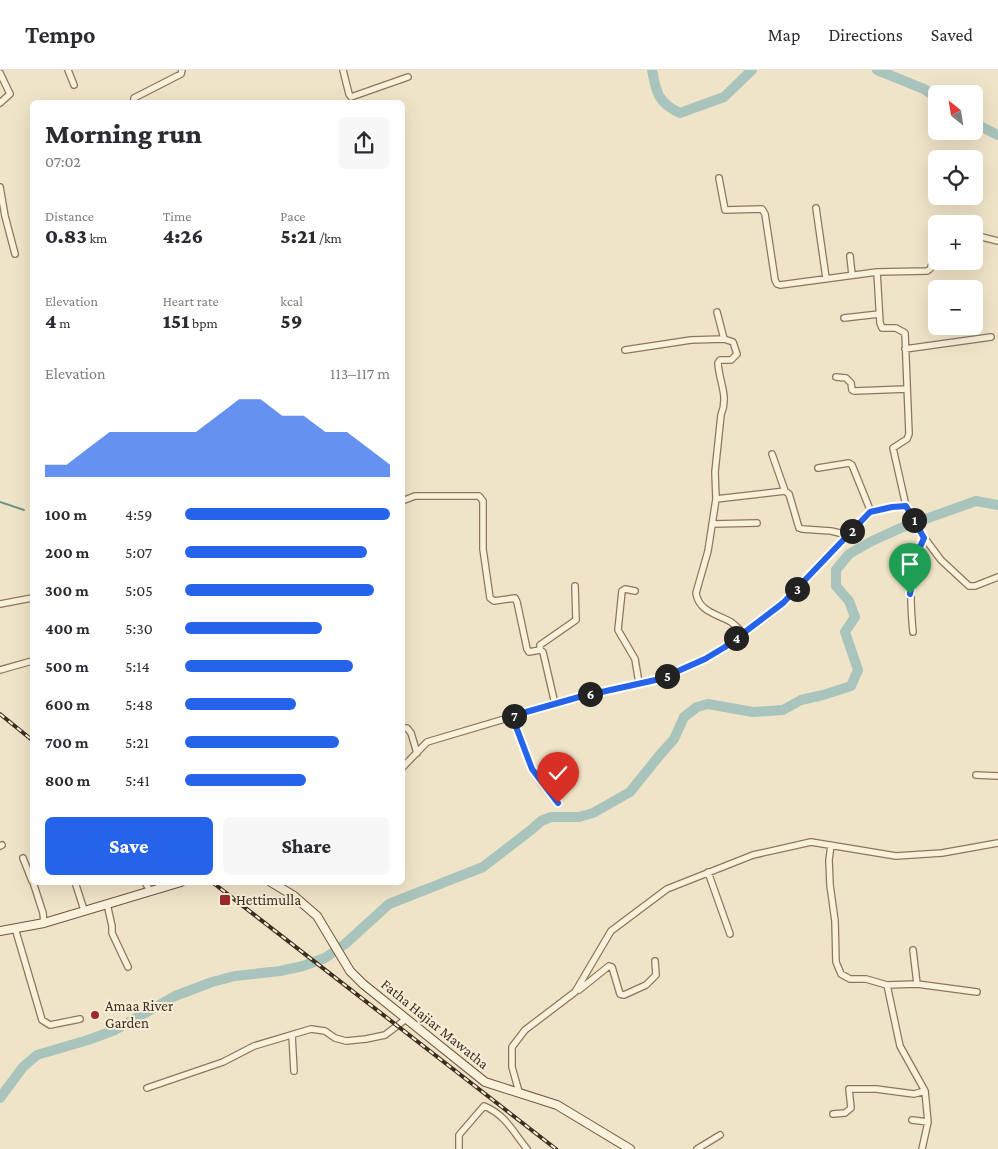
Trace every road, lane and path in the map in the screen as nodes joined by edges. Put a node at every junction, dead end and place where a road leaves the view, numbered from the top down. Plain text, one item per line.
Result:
1 (68, 70) edge
2 (182, 70) edge
3 (344, 70) edge
4 (0, 73) edge
5 (408, 77) dead end
6 (74, 85) dead end
7 (134, 100) edge
8 (0, 103) edge
9 (719, 178) dead end
10 (0, 187) edge
11 (816, 208) dead end
12 (983, 237) edge
13 (998, 241) edge
14 (16, 254) dead end
15 (850, 256) dead end
16 (930, 270) edge
17 (877, 272) junction
18 (852, 275) junction
19 (826, 278) junction
20 (716, 312) dead end
21 (879, 314) junction
22 (844, 318) dead end
23 (991, 337) dead end
24 (724, 338) junction
25 (905, 349) junction
26 (625, 350) dead end
27 (836, 377) dead end
28 (907, 389) junction
29 (772, 454) dead end
30 (818, 468) dead end
31 (785, 491) junction
32 (716, 499) junction
33 (405, 500) edge
34 (907, 508) junction
35 (870, 512) junction
36 (757, 523) dead end
37 (712, 524) junction
38 (848, 535) junction
39 (924, 537) junction
40 (998, 577) edge
41 (575, 586) dead end
42 (635, 590) dead end
43 (30, 598) edge
44 (0, 604) edge
45 (913, 632) dead end
46 (743, 633) junction
47 (540, 650) junction
48 (30, 662) edge
49 (0, 670) edge
50 (639, 683) junction
51 (555, 704) junction
52 (512, 716) junction
53 (405, 728) edge
54 (417, 753) junction
55 (405, 765) edge
56 (976, 775) dead end
57 (998, 776) edge
58 (558, 803) dead end
59 (998, 843) edge
60 (831, 845) junction
61 (23, 858) dead end
62 (708, 872) junction
63 (30, 875) edge
64 (34, 885) edge
65 (76, 885) edge
66 (147, 885) edge
67 (171, 885) edge
68 (276, 885) edge
69 (150, 891) junction
70 (107, 904) junction
71 (84, 910) junction
72 (44, 923) junction
73 (15, 928) junction
74 (0, 930) edge
75 (730, 934) dead end
76 (913, 950) dead end
77 (655, 961) dead end
78 (128, 967) dead end
79 (917, 984) junction
80 (888, 985) junction
81 (576, 992) junction
82 (977, 992) dead end
83 (80, 1019) dead end
84 (406, 1019) junction
85 (292, 1035) junction
86 (294, 1071) dead end
87 (147, 1088) dead end
88 (926, 1091) junction
89 (519, 1092) junction
90 (833, 1114) dead end
91 (912, 1120) dead end
92 (928, 1122) junction
93 (720, 1135) dead end
94 (460, 1149) edge
95 (527, 1149) edge
96 (630, 1149) edge
97 (697, 1149) edge
98 (922, 1149) edge

1 - 6 street
2 - 7 street
3 - 5 street
4 - 8 street
9 - 19 street
10 - 14 street
11 - 19 street
12 - 13 street
15 - 18 street
16 - 17 street
17 - 18 street
17 - 21 street
18 - 19 street
20 - 24 street
21 - 22 street
21 - 25 street
23 - 25 street
24 - 26 street
24 - 32 street
25 - 28 street
27 - 28 street
28 - 34 street
29 - 31 street
30 - 35 street
31 - 32 street
31 - 38 street
32 - 37 street
33 - 47 street
34 - 35 street
34 - 39 street
35 - 38 street
36 - 37 street
37 - 46 street
38 - 46 street
39 - 40 street
39 - 45 street
41 - 47 street
42 - 50 street
43 - 44 street
46 - 50 street
47 - 51 street
48 - 49 street
50 - 51 street
51 - 52 street
52 - 54 street
52 - 58 street
53 - 54 street
54 - 55 street
56 - 57 street
59 - 60 street
60 - 62 street
60 - 80 street
61 - 63 street
62 - 75 street
62 - 81 street
64 - 72 street
65 - 71 street
66 - 69 street
67 - 69 street
68 - 84 street, Fatha Hajiar Mawatha
69 - 70 street
70 - 71 street
70 - 78 street
71 - 72 street
72 - 73 street
73 - 74 street
73 - 83 street
76 - 79 street
77 - 81 street
79 - 80 street
79 - 82 street
80 - 88 street
81 - 89 street
84 - 85 street
84 - 89 street, Fatha Hajiar Mawatha
85 - 86 street
85 - 87 street
88 - 90 street
88 - 92 street
89 - 96 street, Fatha Hajiar Mawatha
91 - 92 street
92 - 98 street
93 - 97 street
94 - 95 street

